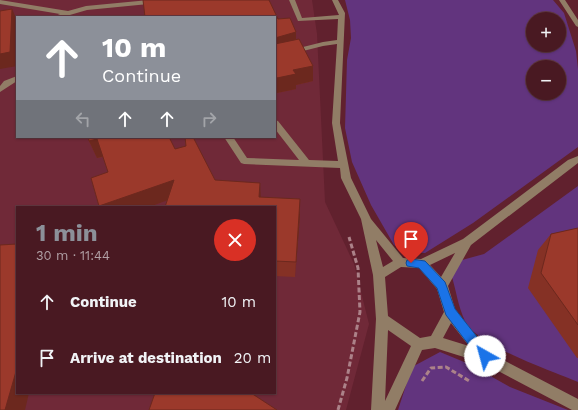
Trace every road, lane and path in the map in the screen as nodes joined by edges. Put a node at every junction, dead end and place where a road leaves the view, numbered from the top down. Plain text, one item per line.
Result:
1 (169, 0) edge
2 (292, 0) edge
3 (335, 0) edge
4 (562, 0) edge
5 (0, 2) edge
6 (66, 13) junction
7 (58, 16) edge
8 (342, 17) junction
9 (578, 25) edge
10 (340, 42) junction
11 (276, 56) edge
12 (16, 78) edge
13 (0, 90) edge
14 (276, 124) edge
15 (229, 138) edge
16 (578, 159) edge
17 (306, 163) junction
18 (344, 165) junction
19 (366, 219) junction
20 (349, 237) dead end
21 (467, 242) junction
22 (400, 262) junction
23 (422, 264) junction
24 (379, 275) junction
25 (442, 286) junction
26 (450, 312) junction
27 (382, 318) junction
28 (435, 342) junction
29 (418, 344) junction
30 (485, 356) junction
31 (471, 382) dead end
32 (420, 386) dead end
33 (578, 406) edge
34 (338, 410) edge
35 (378, 410) edge
36 (388, 410) edge

1 - 6 street
2 - 8 street
3 - 8 street
4 - 9 street
5 - 6 street
6 - 7 street
8 - 10 street
10 - 11 street
10 - 18 street
12 - 13 street
14 - 17 street
15 - 17 street
16 - 21 street
17 - 18 street
18 - 19 street
19 - 22 street
19 - 24 street
20 - 34 path
21 - 23 street
21 - 25 street
22 - 23 street
22 - 24 street
23 - 25 street
24 - 27 street
25 - 26 street
26 - 28 street
26 - 30 street
27 - 29 street
27 - 35 street
28 - 29 street
28 - 30 street
29 - 36 street
30 - 33 street
31 - 32 path

